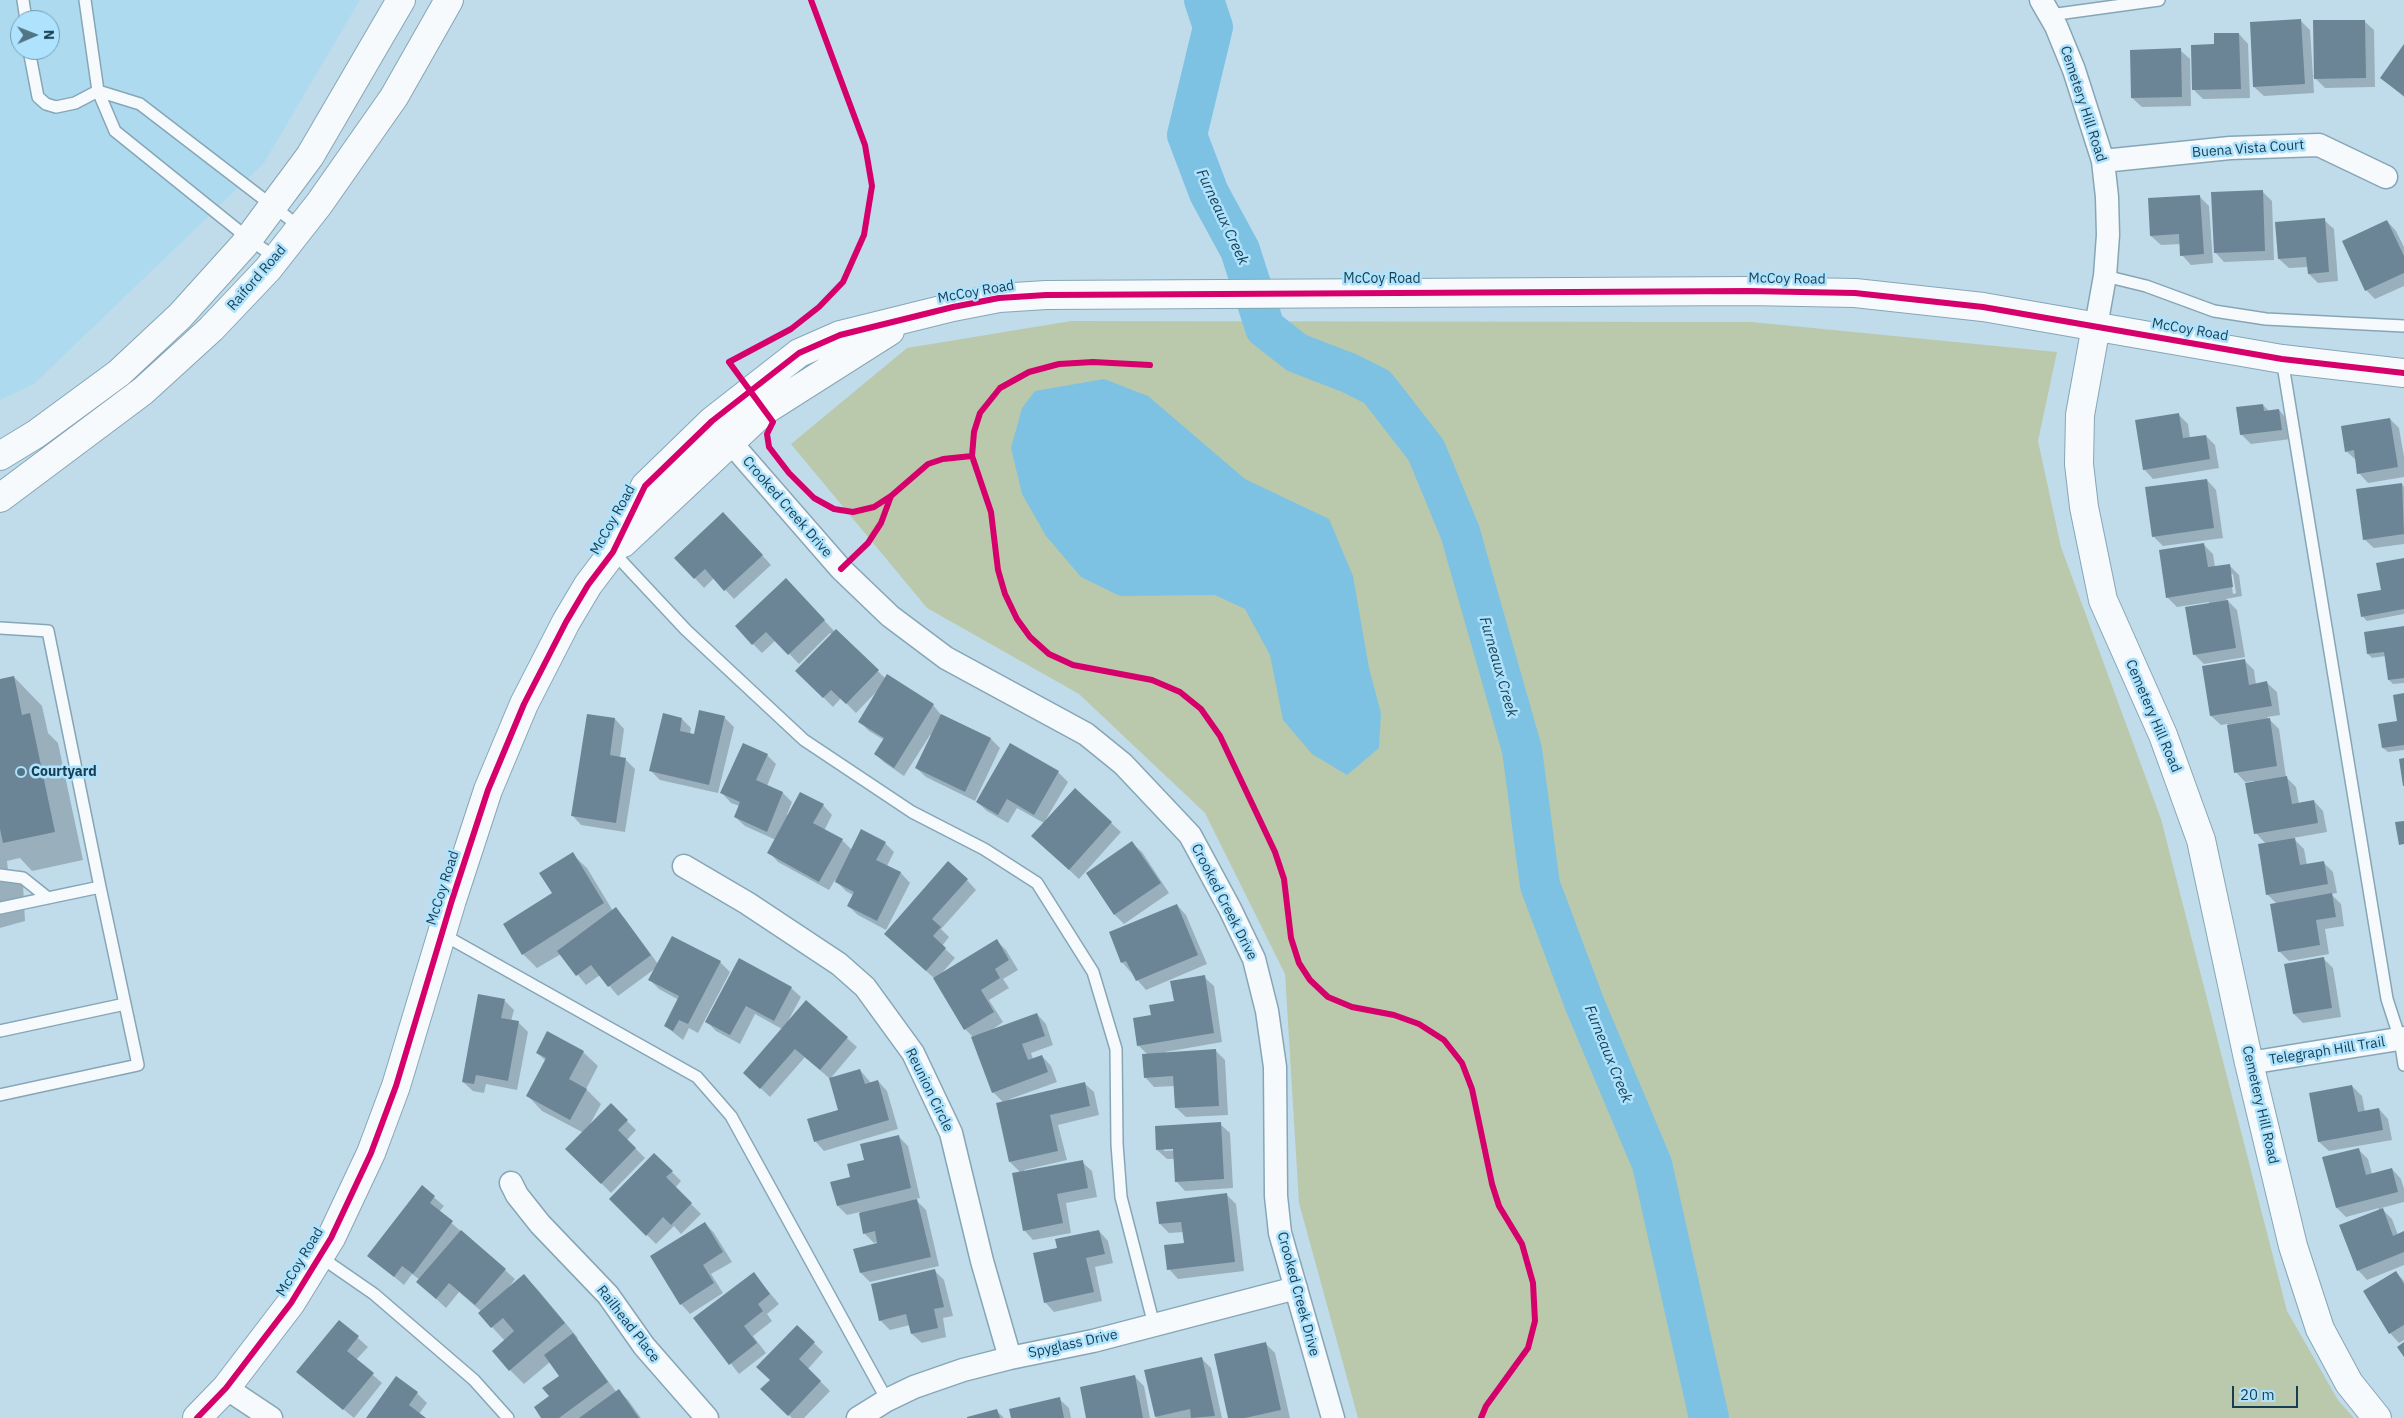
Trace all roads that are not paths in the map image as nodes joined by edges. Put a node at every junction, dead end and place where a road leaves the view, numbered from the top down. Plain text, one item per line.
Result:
1 (85, 0) edge
2 (401, 0) edge
3 (449, 0) edge
4 (2159, 0) edge
5 (2045, 8) edge
6 (31, 60) edge
7 (98, 91) junction
8 (2103, 161) junction
9 (2386, 177) dead end
10 (274, 206) junction
11 (300, 227) junction
12 (249, 239) junction
13 (276, 258) junction
14 (2105, 276) junction
15 (911, 319) junction
16 (2096, 326) junction
17 (2404, 326) edge
18 (2282, 359) junction
19 (2404, 373) edge
20 (712, 421) junction
21 (730, 442) junction
22 (0, 456) edge
23 (0, 498) edge
24 (613, 552) junction
25 (0, 628) edge
26 (684, 866) dead end
27 (0, 875) edge
28 (100, 887) junction
29 (48, 898) junction
30 (0, 908) edge
31 (442, 934) junction
32 (125, 1004) junction
33 (0, 1031) edge
34 (2402, 1039) edge
35 (2249, 1063) junction
36 (2404, 1065) edge
37 (0, 1095) edge
38 (512, 1183) dead end
39 (319, 1256) junction
40 (1296, 1288) junction
41 (1154, 1325) junction
42 (1010, 1358) junction
43 (226, 1388) junction
44 (886, 1400) junction
45 (198, 1418) edge
46 (272, 1418) edge
47 (508, 1418) edge
48 (707, 1418) edge
49 (858, 1418) edge
50 (1332, 1418) edge
51 (2377, 1418) edge

1 - 7 lane
2 - 10 street
3 - 11 street, Raiford Road
4 - 5 lane
5 - 8 street, Cemetery Hill Road
6 - 7 lane
7 - 10 lane
7 - 12 lane
8 - 9 street, Buena Vista Court
8 - 14 street, Cemetery Hill Road
10 - 11 lane
10 - 12 street
11 - 13 street, Raiford Road
12 - 13 lane
12 - 22 street
13 - 23 street, Raiford Road
14 - 16 street, Cemetery Hill Road
14 - 17 lane
15 - 16 street, McCoy Road
15 - 20 street, McCoy Road
15 - 21 street, McCoy Road
16 - 18 street, McCoy Road
16 - 35 street, Cemetery Hill Road
18 - 19 street, McCoy Road
18 - 34 lane
20 - 21 street, Crooked Creek Drive
20 - 24 street, McCoy Road
21 - 24 street, McCoy Road
21 - 40 street, Crooked Creek Drive
24 - 31 street, McCoy Road
24 - 41 lane
25 - 28 lane
26 - 42 street, Reunion Circle
27 - 29 lane
28 - 29 lane
28 - 32 lane
29 - 30 lane
31 - 39 street, McCoy Road
31 - 44 lane
32 - 33 lane
32 - 37 lane
34 - 35 street, Telegraph Hill Trail
34 - 36 lane
35 - 51 street, Cemetery Hill Road
38 - 48 street, Railhead Place
39 - 43 street, McCoy Road
39 - 47 lane
40 - 41 street, Spyglass Drive
40 - 50 street, Crooked Creek Drive
41 - 42 street, Spyglass Drive
42 - 44 street, Spyglass Drive
43 - 45 street, McCoy Road
43 - 46 street
44 - 49 street, Spyglass Drive

